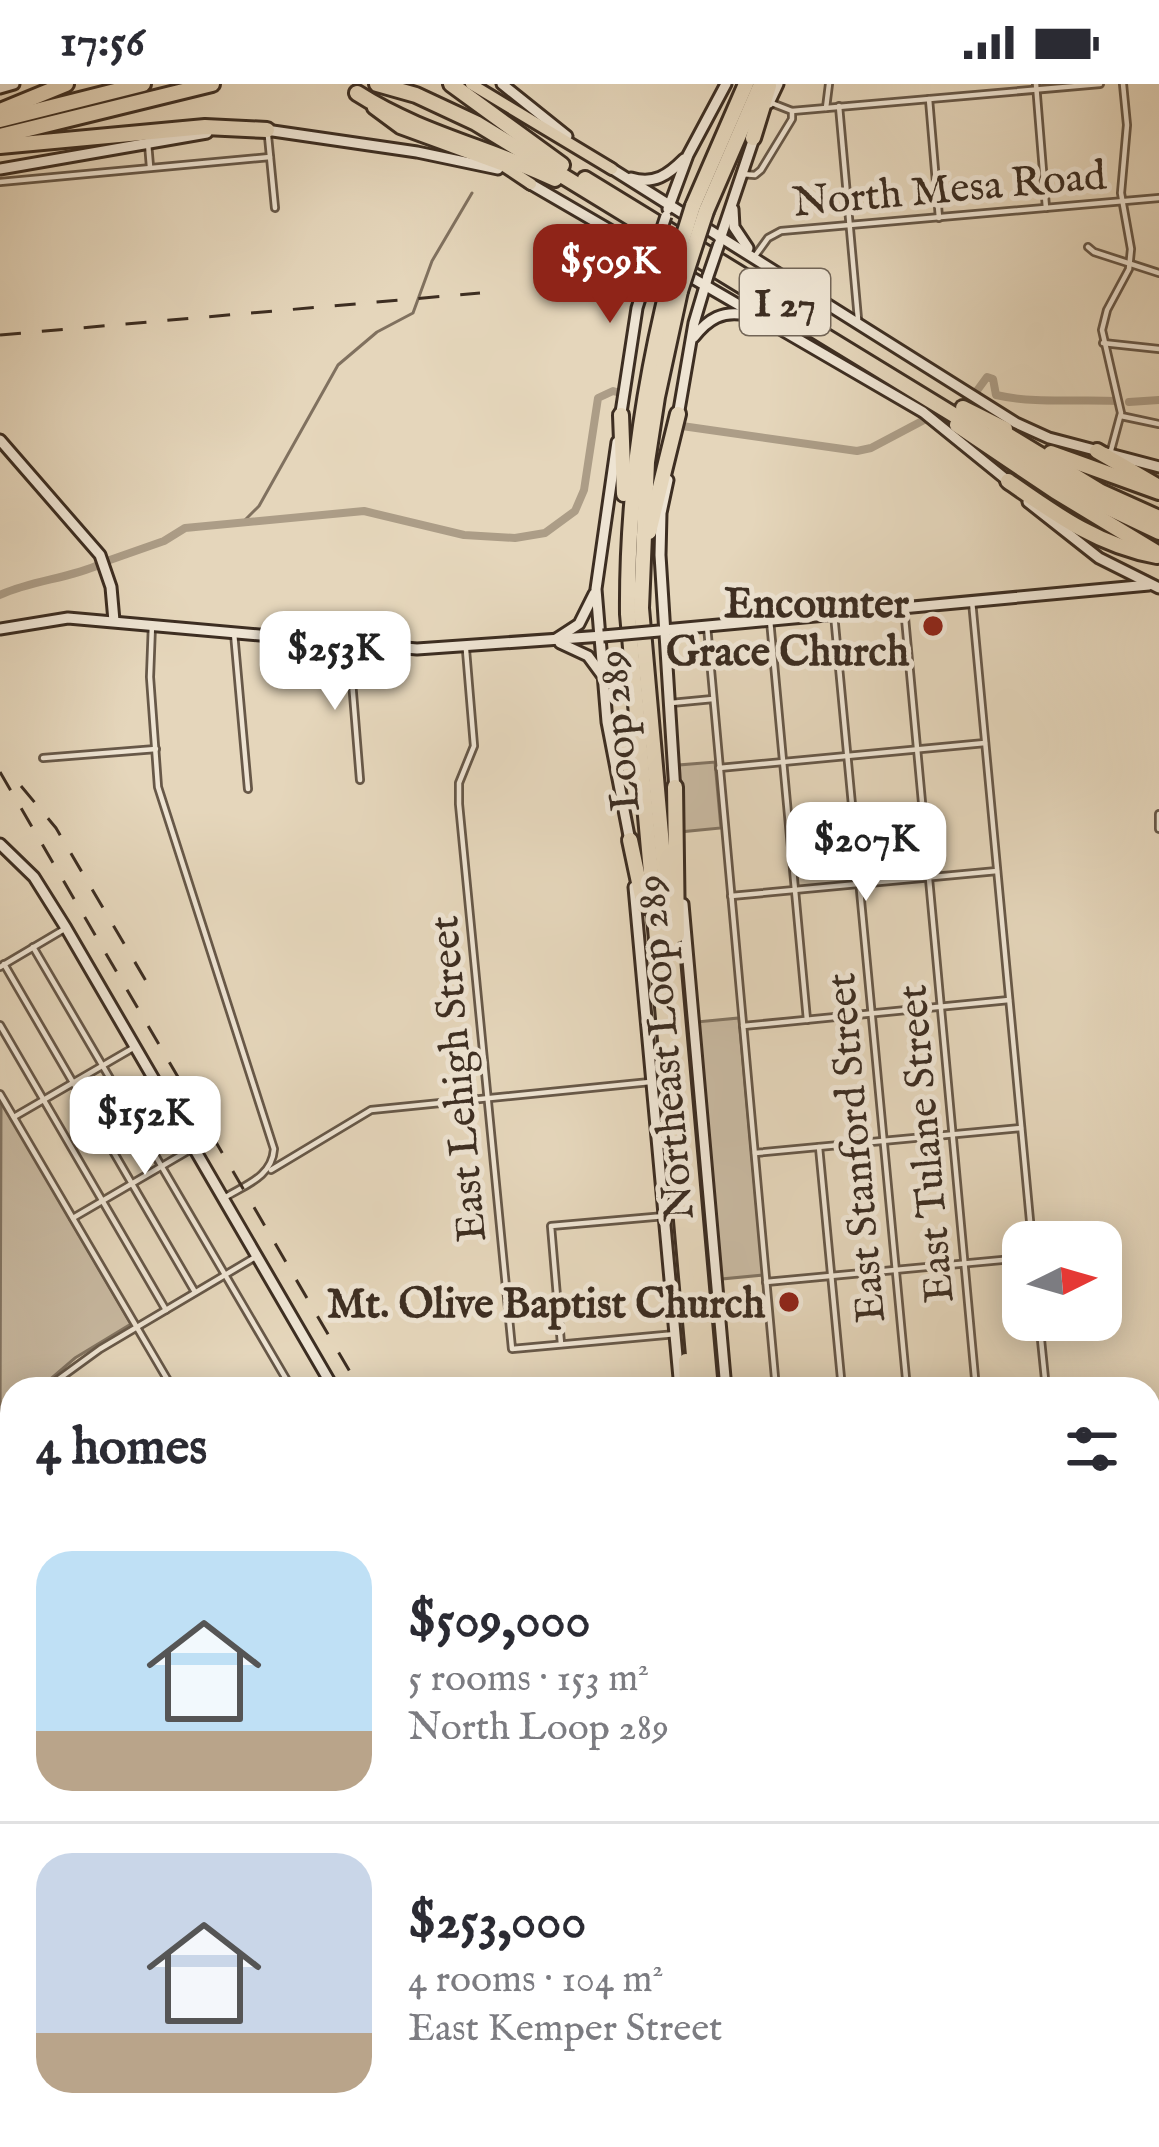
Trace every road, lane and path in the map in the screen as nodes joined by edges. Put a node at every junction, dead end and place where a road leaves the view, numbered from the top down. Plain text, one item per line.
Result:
1 (14, 84) edge
2 (66, 84) edge
3 (143, 84) edge
4 (212, 84) edge
5 (377, 84) edge
6 (411, 84) edge
7 (451, 84) edge
8 (471, 84) edge
9 (502, 84) edge
10 (726, 84) edge
11 (746, 84) edge
12 (761, 84) edge
13 (774, 84) edge
14 (830, 84) edge
15 (1100, 84) edge
16 (1123, 84) edge
17 (1036, 87) edge
18 (0, 88) edge
19 (352, 89) edge
20 (929, 99) junction
21 (770, 101) junction
22 (839, 106) junction
23 (826, 108) junction
24 (791, 111) junction
25 (0, 115) edge
26 (267, 130) junction
27 (0, 136) edge
28 (753, 138) junction
29 (148, 143) junction
30 (0, 146) edge
31 (86, 154) junction
32 (688, 155) junction
33 (270, 157) junction
34 (26, 165) junction
35 (562, 165) junction
36 (150, 169) junction
37 (612, 169) junction
38 (0, 170) edge
39 (741, 174) junction
40 (87, 176) junction
41 (27, 180) junction
42 (0, 182) edge
43 (531, 184) junction
44 (735, 193) junction
45 (1159, 198) edge
46 (1122, 201) junction
47 (274, 208) dead end
48 (700, 208) junction
49 (1046, 208) junction
50 (668, 210) junction
51 (939, 218) junction
52 (849, 225) junction
53 (648, 231) junction
54 (621, 237) junction
55 (720, 240) junction
56 (1088, 247) dead end
57 (654, 252) junction
58 (755, 256) junction
59 (1130, 264) junction
60 (1159, 273) edge
61 (706, 282) junction
62 (675, 285) junction
63 (641, 292) junction
64 (759, 319) junction
65 (858, 325) junction
66 (691, 342) junction
67 (839, 343) junction
68 (1102, 343) junction
69 (1159, 349) edge
70 (963, 408) junction
71 (679, 413) junction
72 (621, 415) junction
73 (1121, 416) junction
74 (1159, 424) edge
75 (0, 440) edge
76 (1103, 453) junction
77 (1159, 467) edge
78 (1008, 481) junction
79 (1159, 489) edge
80 (1159, 518) edge
81 (1159, 532) edge
82 (1159, 555) edge
83 (1117, 568) junction
84 (1155, 586) edge
85 (628, 587) junction
86 (596, 589) junction
87 (1109, 589) junction
88 (972, 601) junction
89 (665, 607) junction
90 (904, 607) junction
91 (640, 608) junction
92 (835, 614) junction
93 (770, 620) junction
94 (114, 621) junction
95 (152, 625) junction
96 (706, 626) junction
97 (0, 629) edge
98 (663, 630) junction
99 (234, 633) junction
100 (601, 636) junction
101 (555, 640) junction
102 (350, 644) junction
103 (466, 648) junction
104 (669, 655) junction
105 (603, 676) junction
106 (713, 699) junction
107 (671, 703) junction
108 (986, 743) junction
109 (156, 748) junction
110 (917, 750) junction
111 (848, 756) junction
112 (43, 758) dead end
113 (783, 762) junction
114 (719, 768) junction
115 (360, 780) dead end
116 (675, 787) junction
117 (248, 789) dead end
118 (1158, 814) edge
119 (1159, 830) edge
120 (630, 840) junction
121 (0, 844) edge
122 (998, 871) junction
123 (929, 878) junction
124 (860, 884) junction
125 (795, 890) junction
126 (731, 896) junction
127 (66, 928) junction
128 (33, 947) junction
129 (2, 966) edge
130 (1010, 1000) junction
131 (941, 1007) junction
132 (872, 1014) junction
133 (807, 1020) junction
134 (0, 1025) edge
135 (743, 1026) junction
136 (135, 1047) junction
137 (102, 1066) junction
138 (681, 1072) junction
139 (653, 1082) junction
140 (73, 1083) junction
141 (670, 1093) junction
142 (0, 1094) edge
143 (487, 1097) junction
144 (44, 1100) junction
145 (14, 1117) junction
146 (1022, 1129) junction
147 (953, 1135) junction
148 (884, 1141) junction
149 (819, 1147) junction
150 (194, 1148) junction
151 (755, 1153) junction
152 (162, 1166) junction
153 (266, 1172) junction
154 (132, 1184) junction
155 (223, 1198) junction
156 (103, 1201) junction
157 (665, 1216) junction
158 (73, 1218) junction
159 (1030, 1221) edge
160 (690, 1239) junction
161 (257, 1256) junction
162 (1002, 1260) edge
163 (965, 1264) junction
164 (896, 1270) junction
165 (225, 1275) junction
166 (831, 1276) junction
167 (766, 1282) junction
168 (195, 1292) junction
169 (166, 1310) junction
170 (137, 1327) junction
171 (676, 1334) junction
172 (1041, 1341) edge
173 (561, 1344) junction
174 (61, 1377) edge
175 (166, 1377) edge
176 (285, 1377) edge
177 (327, 1377) edge
178 (682, 1377) edge
179 (684, 1377) edge
180 (696, 1377) edge
181 (712, 1377) edge
182 (725, 1377) edge
183 (775, 1377) edge
184 (841, 1377) edge
185 (906, 1377) edge
186 (975, 1377) edge
187 (1045, 1377) edge

1 - 18 main road
2 - 25 highway
3 - 25 highway
4 - 27 highway
5 - 53 highway, I 27
6 - 35 highway, I 27
7 - 35 highway
8 - 37 main road
9 - 37 main road
10 - 32 main road, Northeast Loop 289
11 - 48 highway, Loop 289
12 - 48 highway, Loop 289
13 - 21 main road, Northeast Loop 289
13 - 28 highway
14 - 23 street
15 - 17 street
16 - 46 street
17 - 20 street
17 - 49 street
19 - 43 main road
19 - 53 highway
20 - 22 street
20 - 51 street
21 - 24 street
21 - 28 main road, Northeast Loop 289
22 - 23 street
22 - 52 street
23 - 24 street
24 - 39 street
26 - 29 main road
26 - 30 highway
26 - 33 street
26 - 43 main road
28 - 39 main road, Northeast Loop 289
29 - 31 main road
29 - 36 street
31 - 34 main road
31 - 40 street
32 - 37 main road
32 - 50 main road, Northeast Loop 289
33 - 36 street
33 - 47 street
34 - 38 main road
34 - 41 street
35 - 70 highway, I 27
36 - 40 street
37 - 50 main road
39 - 44 main road, Northeast Loop 289
40 - 41 street
41 - 42 street
43 - 54 main road
44 - 55 main road, Northeast Loop 289
44 - 58 main road
45 - 46 street, North Mesa Road
46 - 49 street, North Mesa Road
46 - 59 street
48 - 62 highway, Loop 289, bridge
49 - 51 street, North Mesa Road
50 - 55 main road
50 - 57 main road, Northeast Loop 289, bridge
51 - 52 street, North Mesa Road
52 - 58 street, North Mesa Road
52 - 65 street
53 - 67 highway, I 27
54 - 57 main road
54 - 63 main road
55 - 58 main road
55 - 61 main road, Northeast Loop 289, bridge
56 - 59 street
57 - 61 main road
57 - 63 main road, Northeast Loop 289
58 - 65 main road
59 - 60 street
59 - 68 street
61 - 64 main road
61 - 66 main road, Northeast Loop 289
62 - 85 highway, Loop 289
62 - 91 highway, Loop 289
63 - 72 main road, Northeast Loop 289
64 - 66 main road
64 - 78 main road
65 - 76 main road
66 - 71 main road, Northeast Loop 289
67 - 81 highway, I 27
67 - 82 highway
68 - 69 street
68 - 73 street
70 - 79 highway
70 - 80 highway, I 27
71 - 89 main road, Northeast Loop 289
71 - 91 highway
72 - 85 highway
72 - 86 main road, Northeast Loop 289
73 - 74 street
73 - 76 street
75 - 94 main road
76 - 77 main road
76 - 79 highway
78 - 82 highway
78 - 83 main road
83 - 84 main road
83 - 87 main road
84 - 87 main road
85 - 141 highway, Loop 289
86 - 100 main road, Northeast Loop 289
86 - 101 main road
87 - 88 main road
88 - 90 main road
88 - 108 street
89 - 96 main road
89 - 98 main road, Northeast Loop 289
90 - 92 main road
90 - 110 street, East Tulane Street
91 - 138 highway, Loop 289
92 - 93 main road
92 - 111 street, East Stanford Street
93 - 96 main road
93 - 113 street
94 - 95 main road
94 - 97 main road
95 - 99 main road
95 - 109 street
96 - 98 main road
96 - 104 main road
96 - 106 street
98 - 100 main road, bridge
98 - 104 main road, Northeast Loop 289
99 - 102 main road
99 - 117 street
100 - 101 main road
100 - 105 main road, Northeast Loop 289
101 - 103 main road
101 - 105 main road
102 - 103 main road
102 - 115 street
103 - 143 street, East Lehigh Street
104 - 107 main road, Northeast Loop 289
105 - 120 main road, Northeast Loop 289
106 - 107 street
106 - 114 street
107 - 116 main road, Northeast Loop 289
108 - 110 street
108 - 122 street
109 - 112 street
109 - 153 street
110 - 111 street
110 - 123 street, East Tulane Street
111 - 113 street
111 - 124 street, East Stanford Street
113 - 114 street
113 - 125 street
114 - 126 street
116 - 138 highway
116 - 182 main road, Northeast Loop 289
118 - 119 street
120 - 139 main road, Northeast Loop 289
120 - 141 highway
121 - 127 main road
122 - 123 street
122 - 130 street
123 - 124 street
123 - 131 street, East Tulane Street
124 - 125 street
124 - 132 street, East Stanford Street
125 - 126 street
125 - 133 street
126 - 135 street
127 - 128 street
127 - 136 main road
128 - 129 street
128 - 137 street
129 - 140 street
130 - 131 street
130 - 146 street
131 - 132 street
131 - 147 street, East Tulane Street
132 - 133 street
132 - 148 street, East Stanford Street
133 - 135 street
134 - 144 street
135 - 151 street
136 - 137 street
136 - 150 main road
137 - 140 street
137 - 152 street
138 - 160 highway, Loop 289
139 - 143 street
139 - 157 main road, Northeast Loop 289
140 - 144 street
140 - 154 street
141 - 160 highway, Loop 289
142 - 145 street
143 - 153 street
143 - 173 street, East Lehigh Street
144 - 145 street
144 - 156 street
145 - 158 street
146 - 147 street
146 - 159 street
147 - 148 street
147 - 163 street, East Tulane Street
148 - 149 street
148 - 164 street, East Stanford Street
149 - 151 street
149 - 166 street
150 - 152 street
150 - 155 main road
151 - 167 street
152 - 154 street
152 - 165 street
153 - 155 street
154 - 156 street
154 - 168 street
155 - 161 main road
156 - 158 street
156 - 169 street
157 - 171 main road, Northeast Loop 289
157 - 173 street
158 - 170 street
160 - 179 highway
160 - 180 highway, Loop 289
160 - 181 highway
161 - 165 street
161 - 177 main road
162 - 163 street
163 - 164 street
163 - 186 street, East Tulane Street
164 - 166 street
164 - 185 street, East Stanford Street
165 - 168 street
165 - 176 street
166 - 167 street
166 - 184 street
167 - 183 street
168 - 169 street
169 - 170 street
170 - 174 street
170 - 175 street
171 - 173 street
171 - 178 main road, Northeast Loop 289
172 - 187 street

